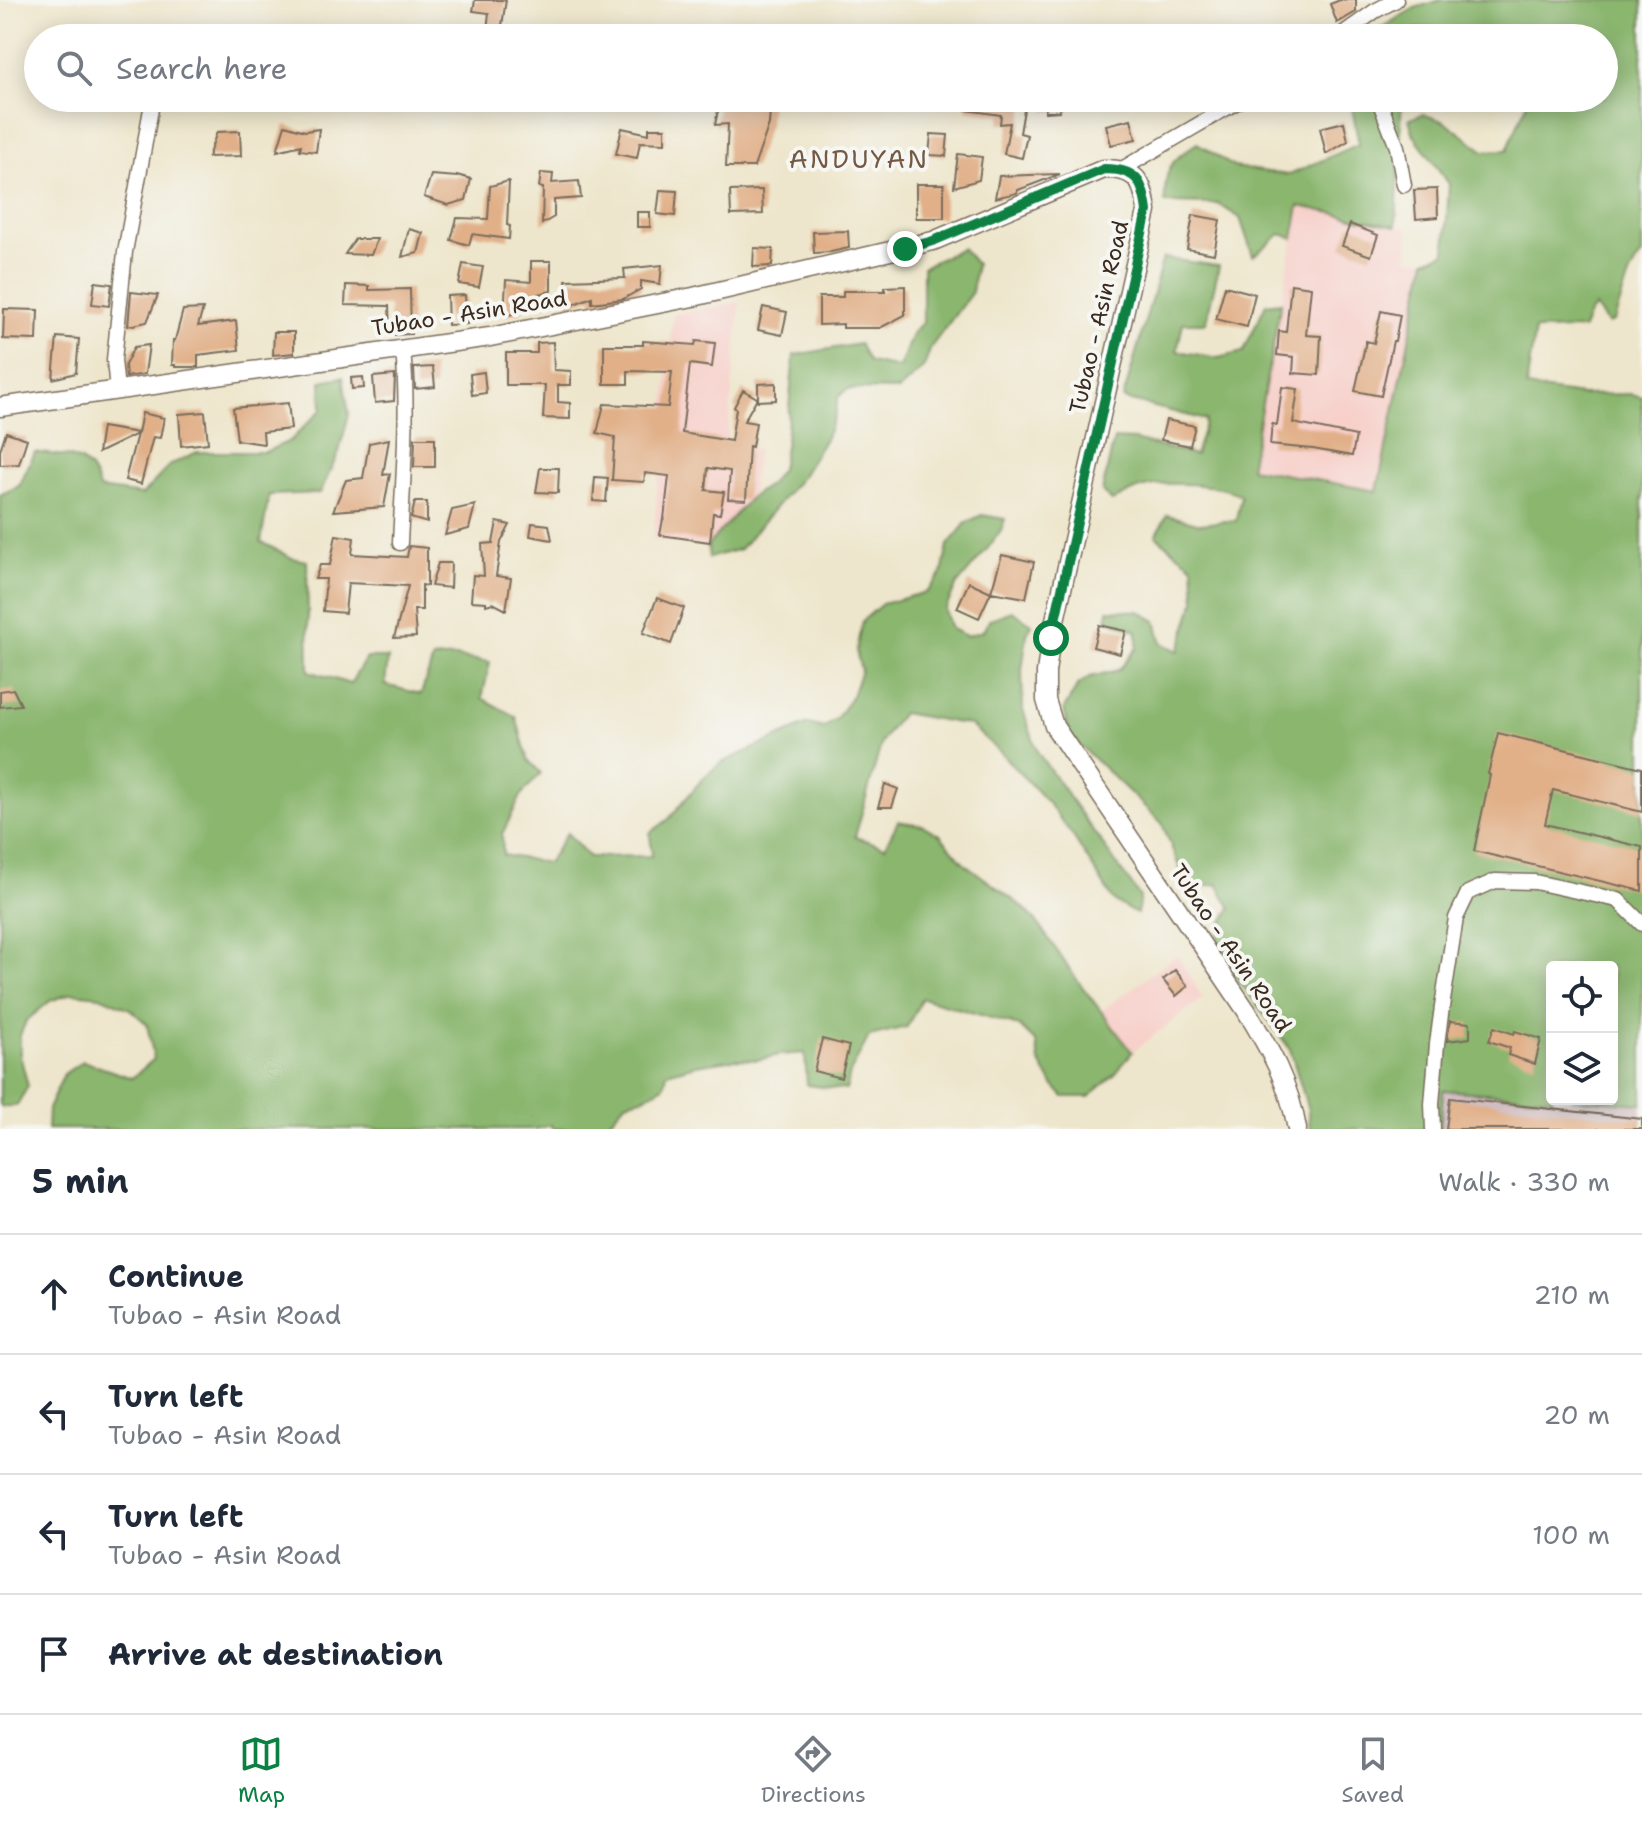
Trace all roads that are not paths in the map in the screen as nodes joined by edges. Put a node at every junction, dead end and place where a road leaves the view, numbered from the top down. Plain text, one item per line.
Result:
1 (1396, 0) edge
2 (1357, 24) edge
3 (150, 112) edge
4 (1222, 112) edge
5 (1383, 112) edge
6 (1122, 169) junction
7 (1404, 185) dead end
8 (403, 349) junction
9 (117, 390) junction
10 (0, 407) edge
11 (400, 543) dead end
12 (1642, 924) edge
13 (1297, 1129) edge
14 (1433, 1129) edge

1 - 2 street
3 - 9 street
4 - 6 street
5 - 7 street
6 - 8 main road, Tubao - Asin Road
6 - 13 main road, Tubao - Asin Road
8 - 9 main road, Tubao - Asin Road
8 - 11 street
9 - 10 main road, Tubao - Asin Road
12 - 14 street

